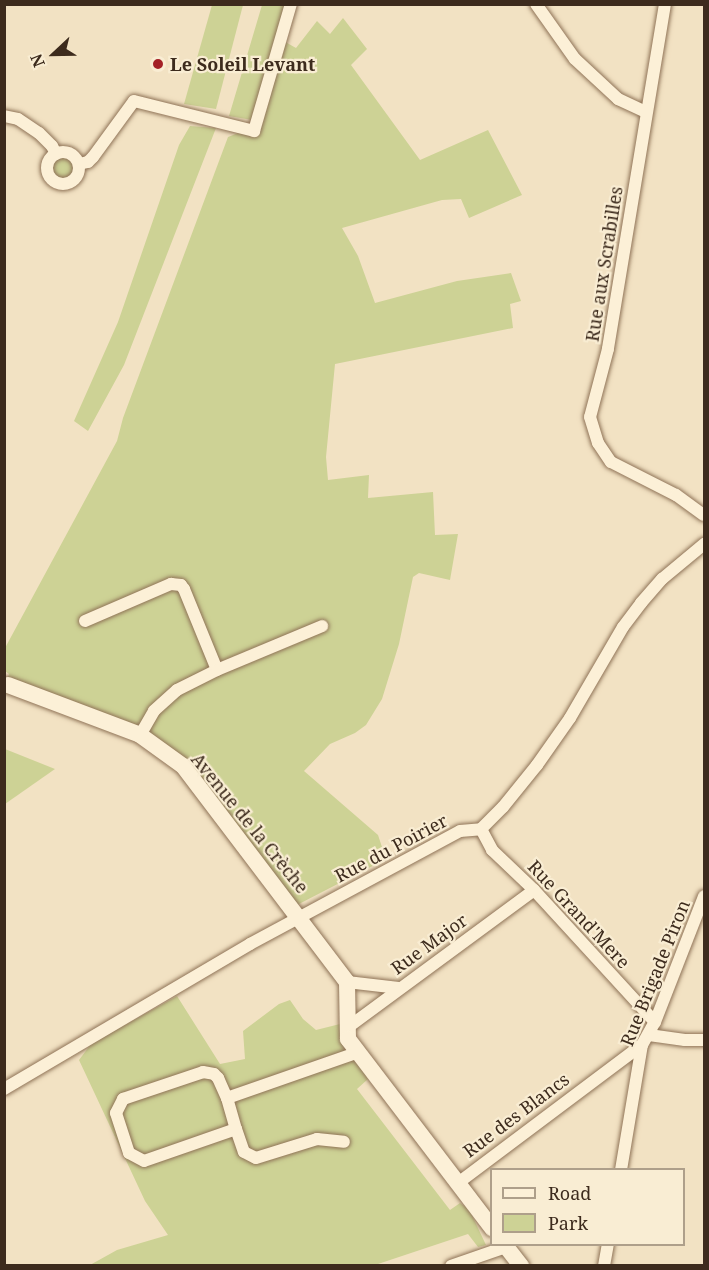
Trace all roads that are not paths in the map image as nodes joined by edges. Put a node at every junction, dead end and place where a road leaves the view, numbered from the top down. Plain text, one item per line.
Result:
1 (291, 4) edge
2 (536, 4) edge
3 (665, 4) edge
4 (646, 112) junction
5 (4, 116) edge
6 (56, 154) junction
7 (79, 164) junction
8 (705, 515) edge
9 (705, 544) edge
10 (85, 621) dead end
11 (322, 626) dead end
12 (217, 670) junction
13 (6, 684) edge
14 (140, 735) junction
15 (481, 829) junction
16 (534, 890) junction
17 (705, 896) edge
18 (301, 918) junction
19 (347, 982) junction
20 (399, 988) junction
21 (655, 1022) junction
22 (347, 1028) junction
23 (646, 1040) junction
24 (705, 1040) edge
25 (356, 1053) junction
26 (4, 1089) edge
27 (227, 1098) junction
28 (236, 1129) junction
29 (344, 1142) dead end
30 (621, 1168) edge
31 (458, 1183) junction
32 (490, 1225) edge
33 (505, 1246) edge
34 (608, 1246) edge
35 (451, 1266) edge
36 (521, 1266) edge
37 (604, 1266) edge

1 - 7 street
2 - 4 street
3 - 4 street, Rue aux Scrabilles
4 - 8 street, Rue aux Scrabilles
5 - 6 street
6 - 7 street
6 - 7 street
9 - 15 street
10 - 12 street
11 - 12 street
12 - 14 street
13 - 14 street, Avenue de la Crèche
14 - 18 street, Avenue de la Crèche
15 - 16 street, Rue Grand'Mere
15 - 18 street, Rue du Poirier
16 - 20 street, Rue Major
16 - 21 street, Rue Grand'Mere
17 - 21 street, Rue Brigade Piron
18 - 19 street, Avenue de la Crèche
18 - 26 street, Rue du Poirier
19 - 20 street
19 - 22 street
20 - 22 street, Rue Major
21 - 23 street, Rue Brigade Piron
22 - 25 street
23 - 24 street
23 - 30 street, Rue Brigade Piron
23 - 31 street, Rue des Blancs
25 - 27 street
25 - 31 street
27 - 28 street
27 - 28 street
28 - 29 street
31 - 32 street, Rue des Blancs
33 - 35 street
33 - 36 street
34 - 37 street

